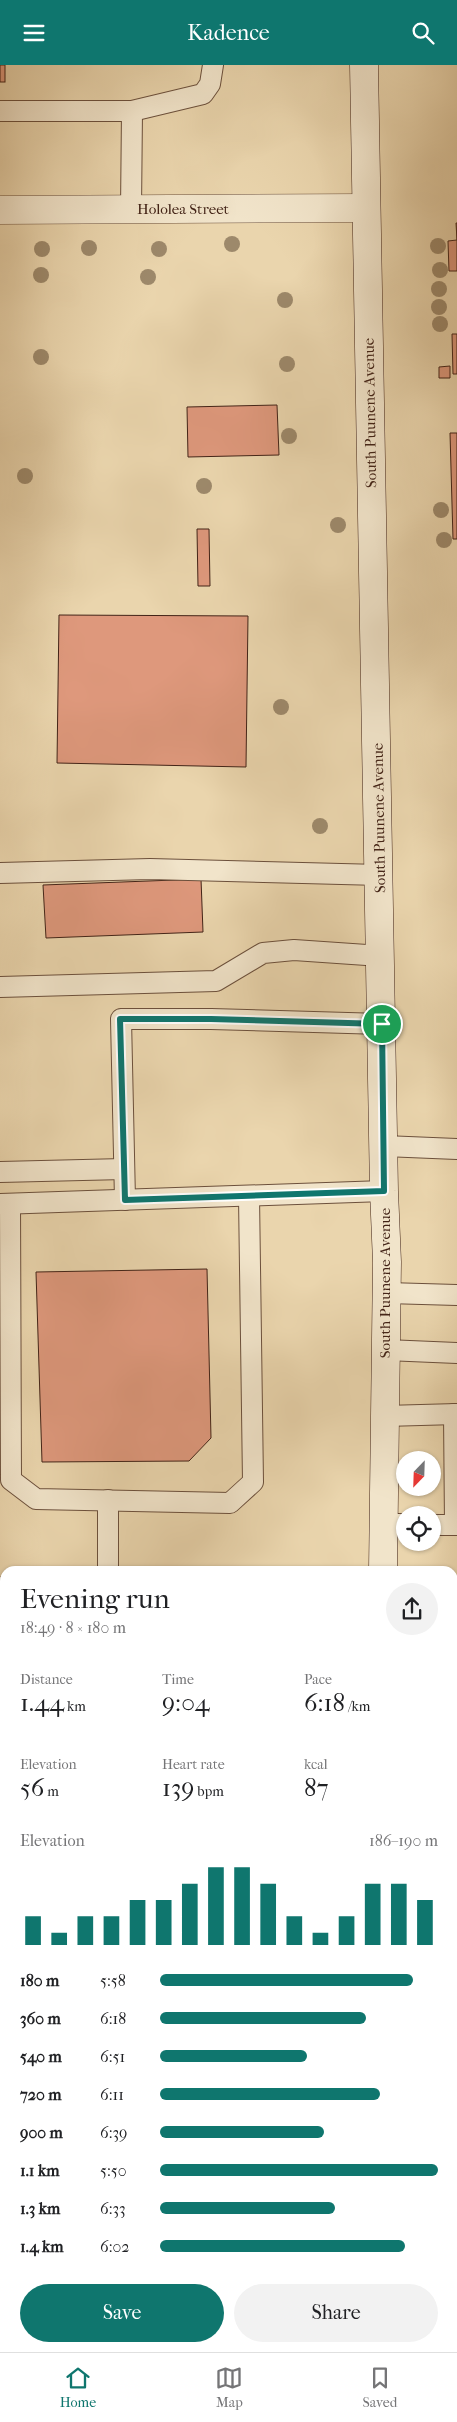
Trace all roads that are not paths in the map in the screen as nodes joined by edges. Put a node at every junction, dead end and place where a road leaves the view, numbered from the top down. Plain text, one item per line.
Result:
1 (213, 65) edge
2 (364, 65) edge
3 (0, 111) edge
4 (132, 111) junction
5 (366, 208) junction
6 (131, 209) junction
7 (0, 210) edge
8 (0, 873) edge
9 (380, 875) junction
10 (381, 956) junction
11 (0, 987) edge
12 (382, 1024) junction
13 (384, 1146) junction
14 (457, 1149) edge
15 (124, 1169) junction
16 (0, 1172) edge
17 (384, 1191) junction
18 (249, 1196) junction
19 (125, 1200) junction
20 (5, 1204) edge
21 (387, 1293) junction
22 (457, 1295) edge
23 (386, 1351) junction
24 (457, 1353) edge
25 (455, 1414) edge
26 (385, 1415) junction
27 (108, 1500) junction
28 (394, 1524) edge
29 (441, 1525) edge
30 (456, 1525) edge
31 (108, 1566) edge
32 (384, 1566) edge

1 - 4 lane
2 - 5 main road, South Puunene Avenue
3 - 4 lane
4 - 6 lane
5 - 6 main road, Hololea Street
5 - 9 main road, South Puunene Avenue
6 - 7 main road, Hololea Street
8 - 9 lane
9 - 10 main road, South Puunene Avenue
10 - 11 lane
10 - 12 main road, South Puunene Avenue
12 - 13 main road, South Puunene Avenue
12 - 15 lane
13 - 14 lane
13 - 17 main road, South Puunene Avenue
15 - 16 lane
15 - 19 lane
17 - 18 lane
17 - 21 main road, South Puunene Avenue
18 - 19 lane
18 - 27 lane
19 - 20 lane
20 - 27 lane
21 - 22 lane
21 - 23 main road, South Puunene Avenue
23 - 24 lane
23 - 26 main road, South Puunene Avenue
25 - 26 lane
25 - 30 lane
26 - 28 main road, South Puunene Avenue
27 - 31 lane
28 - 32 main road, South Puunene Avenue
29 - 30 lane

